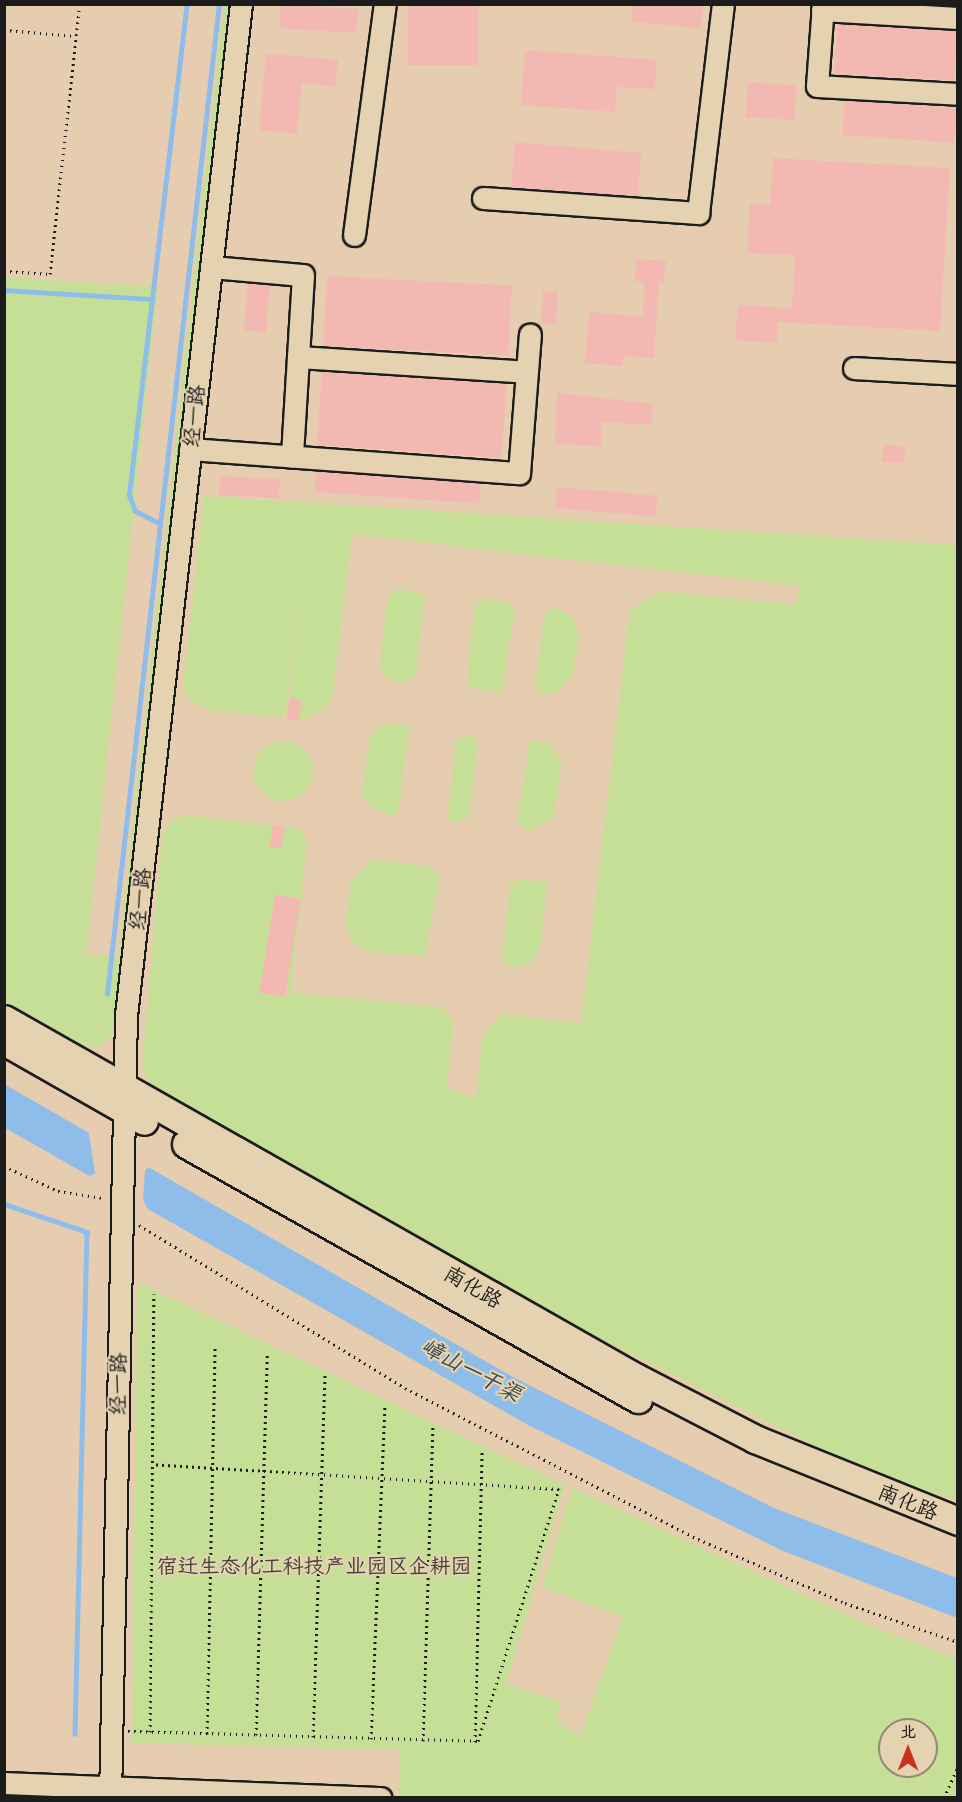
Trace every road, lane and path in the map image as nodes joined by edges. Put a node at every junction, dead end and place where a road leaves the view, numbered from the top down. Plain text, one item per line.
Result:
1 (80, 4) edge
2 (241, 4) edge
3 (385, 4) edge
4 (723, 4) edge
5 (823, 8) edge
6 (957, 18) edge
7 (4, 30) edge
8 (76, 36) junction
9 (957, 94) edge
10 (483, 198) dead end
11 (354, 235) dead end
12 (211, 267) junction
13 (4, 271) edge
14 (530, 334) dead end
15 (298, 357) junction
16 (854, 368) dead end
17 (527, 372) junction
18 (957, 374) edge
19 (190, 449) junction
20 (292, 457) junction
21 (4, 1019) edge
22 (4, 1041) edge
23 (124, 1111) junction
24 (4, 1166) edge
25 (122, 1204) junction
26 (154, 1294) dead end
27 (215, 1345) dead end
28 (267, 1354) dead end
29 (325, 1375) dead end
30 (385, 1404) dead end
31 (433, 1425) dead end
32 (483, 1450) dead end
33 (153, 1464) junction
34 (212, 1467) junction
35 (264, 1470) junction
36 (323, 1473) junction
37 (380, 1477) junction
38 (431, 1480) junction
39 (482, 1484) junction
40 (957, 1521) edge
41 (957, 1539) edge
42 (957, 1642) edge
43 (111, 1730) junction
44 (150, 1732) junction
45 (207, 1734) junction
46 (256, 1735) junction
47 (313, 1737) junction
48 (371, 1739) junction
49 (423, 1741) junction
50 (475, 1742) junction
51 (957, 1766) edge
52 (4, 1783) edge
53 (110, 1792) edge
54 (381, 1797) edge
55 (944, 1797) edge

1 - 8 path
2 - 12 street, 经一路
3 - 11 street
4 - 10 street
5 - 6 street
5 - 9 street
7 - 8 path
8 - 13 path
12 - 15 street
12 - 19 street, 经一路
14 - 17 street
15 - 17 street
15 - 20 street
16 - 18 street
17 - 20 street
19 - 20 street
19 - 23 street, 经一路
21 - 23 main road, 南化路
22 - 23 main road, 南化路
23 - 25 street, 经一路
23 - 40 main road, 南化路
23 - 41 main road, 南化路
24 - 25 path
25 - 42 path
25 - 43 street, 经一路
26 - 33 path
27 - 34 path
28 - 35 path
29 - 36 path
30 - 37 path
31 - 38 path
32 - 39 path
33 - 34 path
33 - 44 path
34 - 35 path
34 - 45 path
35 - 36 path
35 - 46 path
36 - 37 path
36 - 47 path
37 - 38 path
37 - 48 path
38 - 39 path
38 - 49 path
39 - 50 path
39 - 50 path
43 - 44 path
43 - 53 street, 经一路
44 - 45 path
45 - 46 path
46 - 47 path
47 - 48 path
48 - 49 path
49 - 50 path
51 - 55 path
52 - 53 street
53 - 54 street

